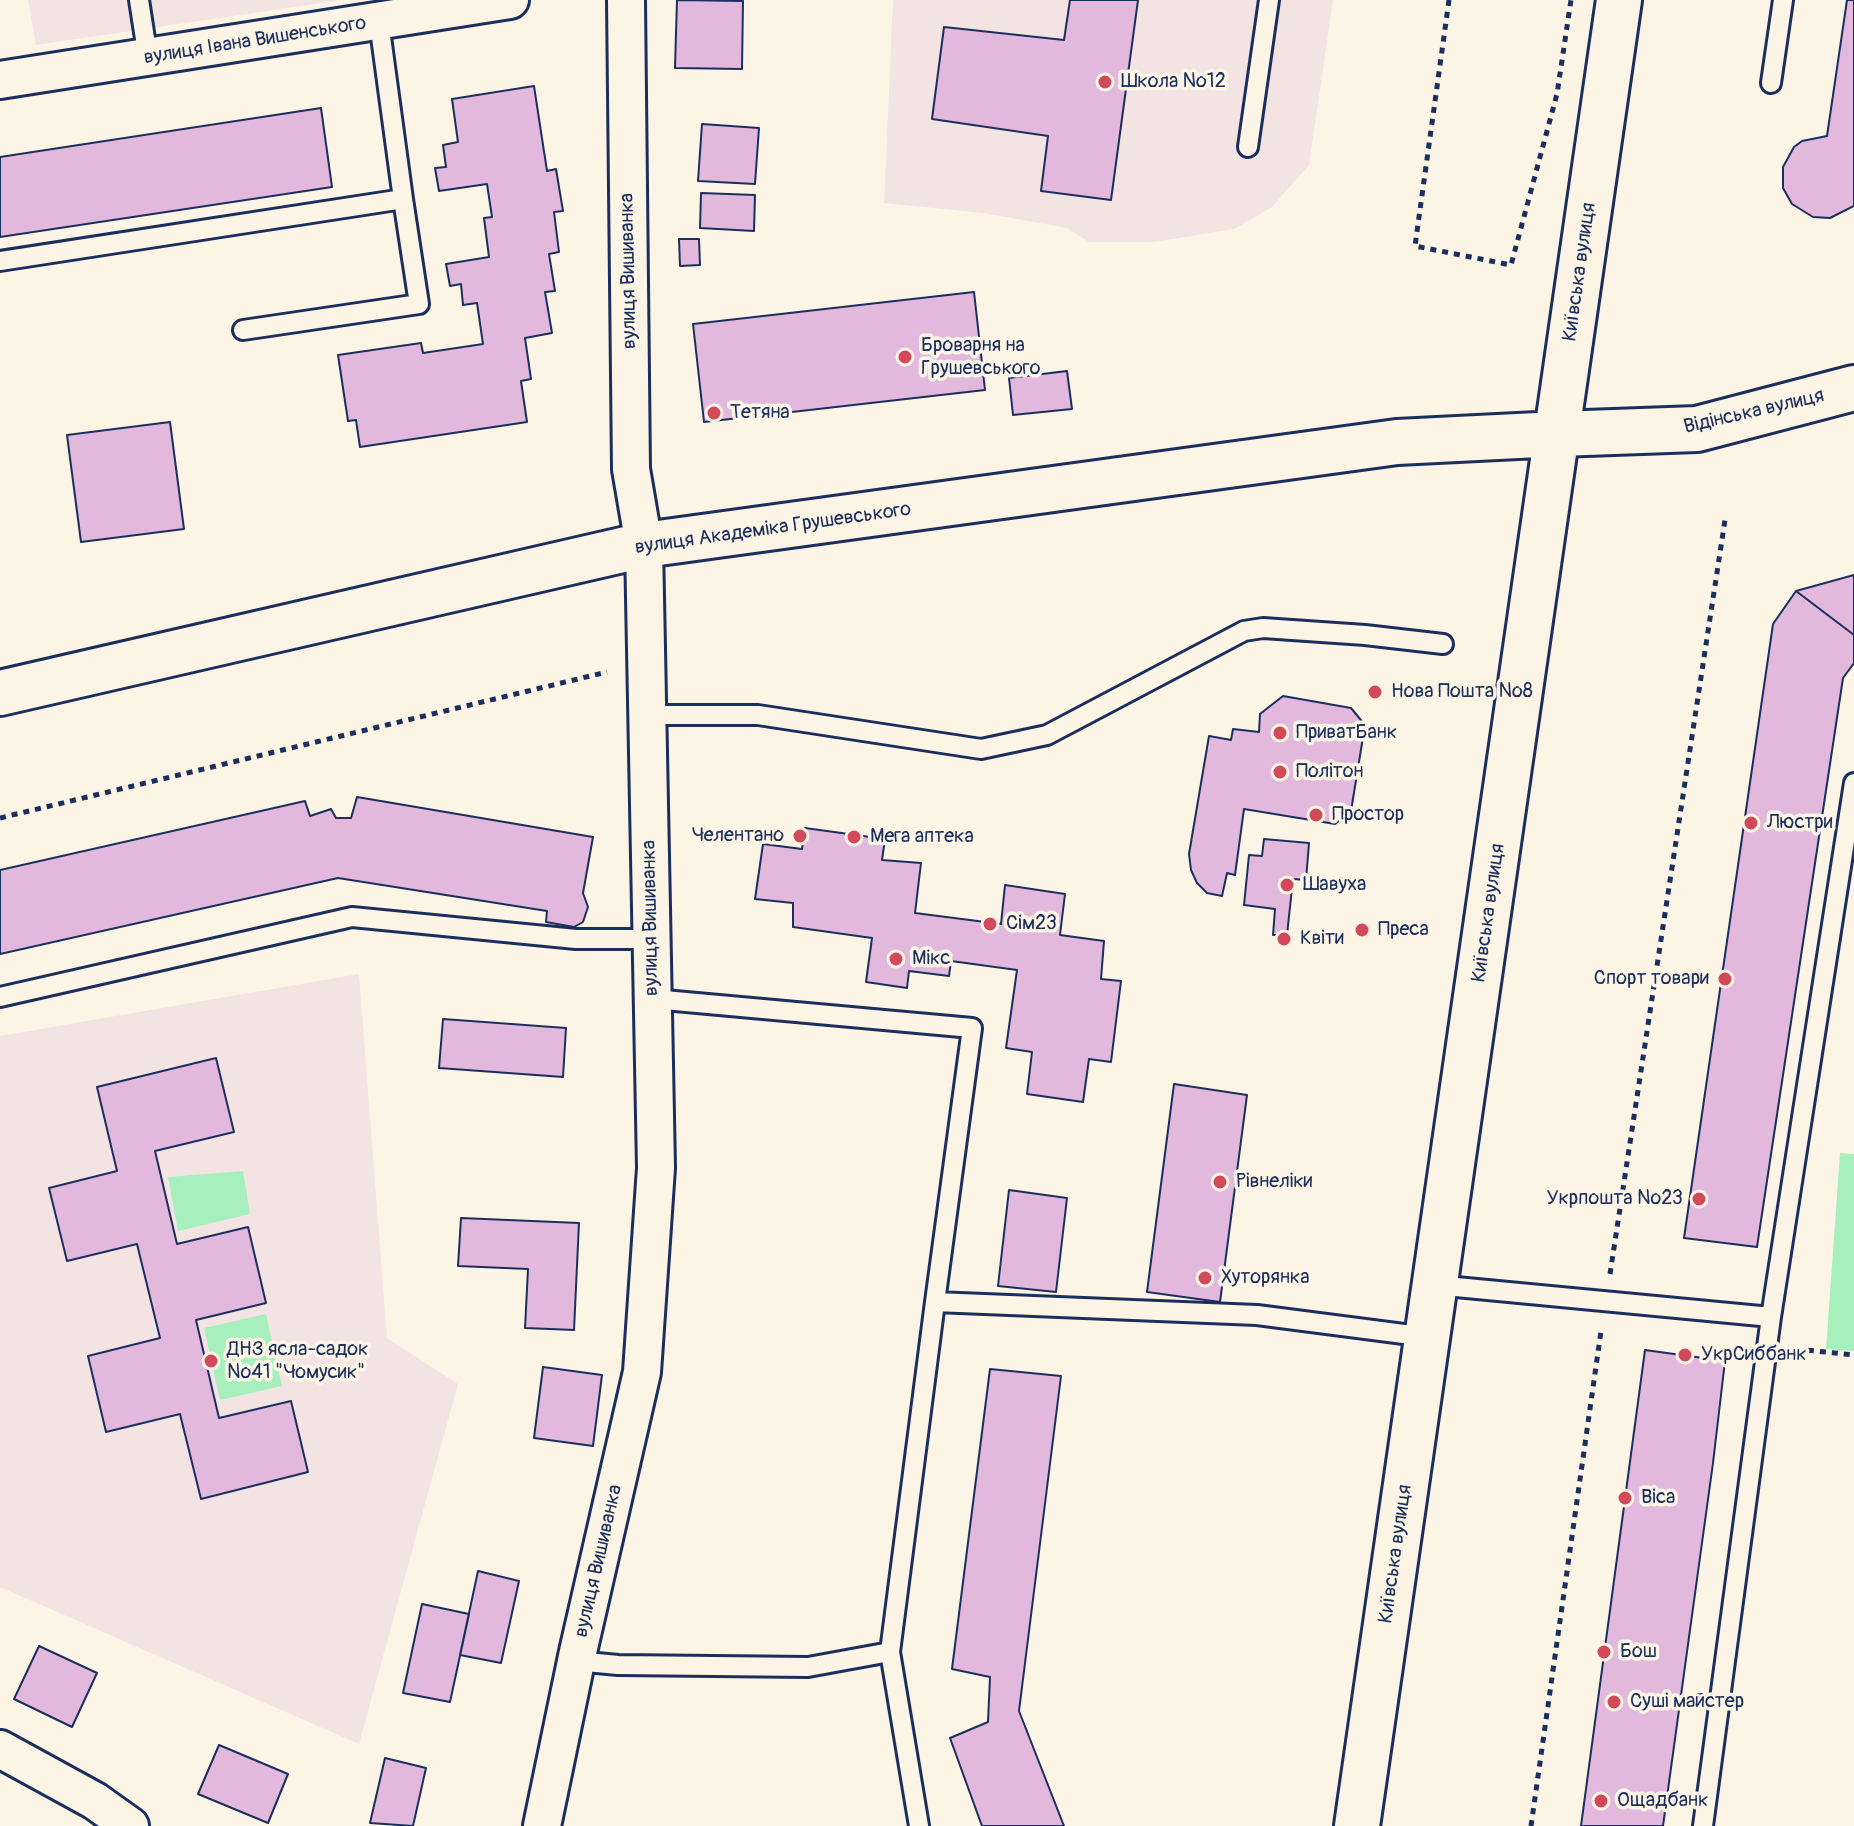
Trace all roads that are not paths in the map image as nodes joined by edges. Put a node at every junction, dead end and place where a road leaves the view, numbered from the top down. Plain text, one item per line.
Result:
1 (139, 0) edge
2 (510, 0) edge
3 (626, 0) edge
4 (1269, 0) edge
5 (1619, 0) edge
6 (1783, 0) edge
7 (379, 22) junction
8 (148, 58) junction
9 (0, 80) edge
10 (1771, 83) dead end
11 (1248, 147) dead end
12 (403, 199) junction
13 (0, 261) edge
14 (243, 330) dead end
15 (1854, 388) edge
16 (1558, 434) junction
17 (644, 545) junction
18 (1443, 644) dead end
19 (0, 693) edge
20 (647, 715) junction
21 (1854, 783) edge
22 (651, 939) junction
23 (0, 997) edge
24 (653, 999) junction
25 (1435, 1285) junction
26 (935, 1302) junction
27 (1771, 1317) junction
28 (1427, 1337) junction
29 (890, 1652) junction
30 (576, 1661) junction
31 (0, 1749) edge
32 (130, 1826) edge
33 (542, 1826) edge
34 (919, 1826) edge
35 (1357, 1826) edge
36 (1703, 1826) edge

1 - 8 lane
2 - 7 street, вулиця Івана Вишенського
3 - 17 street, вулиця Вишиванка
4 - 11 lane
5 - 16 main road, Київська вулиця
6 - 10 lane
7 - 8 street, вулиця Івана Вишенського
7 - 12 lane
8 - 9 street, вулиця Івана Вишенського
12 - 13 lane
12 - 14 lane
15 - 16 main road, Відінська вулиця
16 - 17 main road, вулиця Академіка Грушевського
16 - 25 main road, Київська вулиця
17 - 19 main road, вулиця Академіка Грушевського
17 - 20 street, вулиця Вишиванка
18 - 20 lane
20 - 22 street, вулиця Вишиванка
21 - 27 lane
22 - 23 lane
22 - 24 street, вулиця Вишиванка
24 - 26 lane
24 - 30 street, вулиця Вишиванка
25 - 27 lane
25 - 28 main road, Київська вулиця
26 - 28 lane
26 - 29 lane
27 - 36 lane
28 - 35 main road, Київська вулиця
29 - 30 lane
29 - 34 lane
30 - 33 street, вулиця Вишиванка
31 - 32 street

